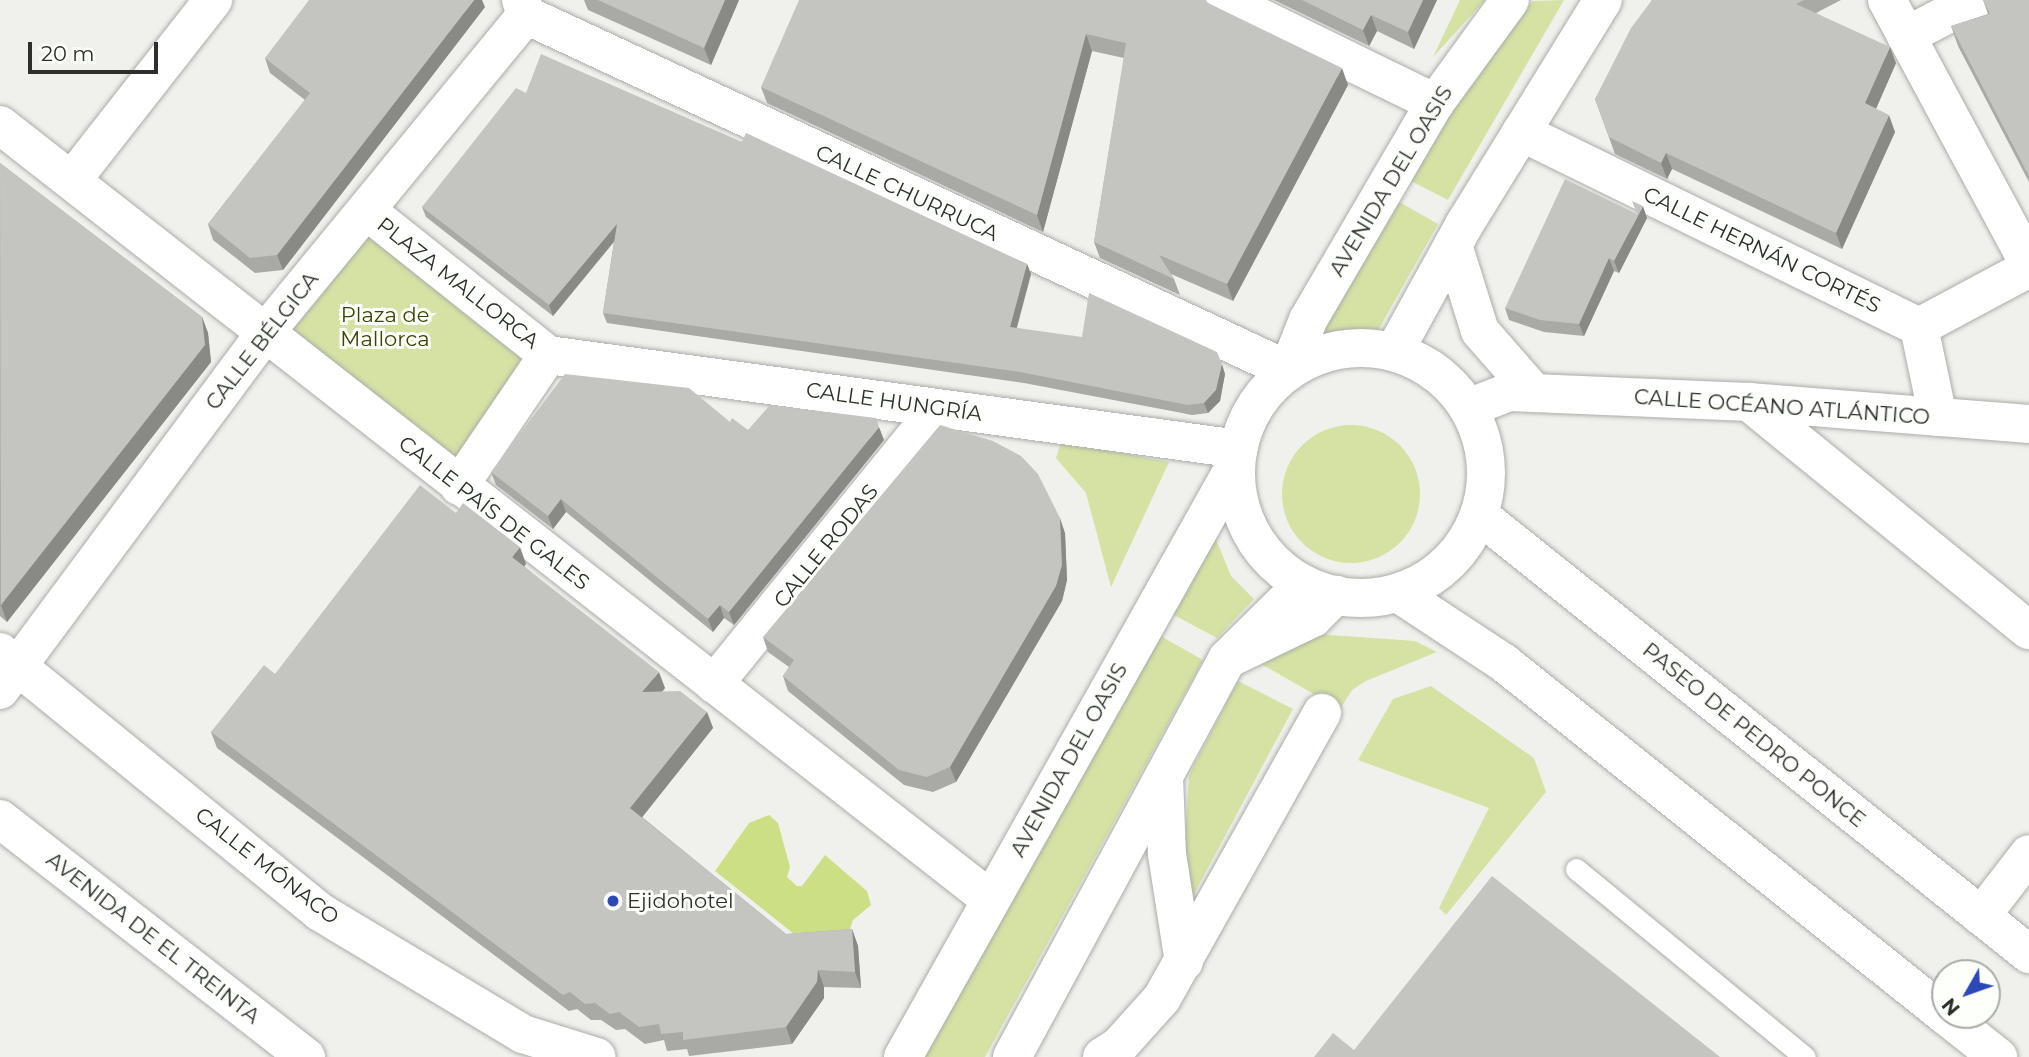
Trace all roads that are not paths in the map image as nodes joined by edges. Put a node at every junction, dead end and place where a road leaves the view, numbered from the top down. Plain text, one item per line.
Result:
1 (214, 0) edge
2 (1224, 0) edge
3 (1510, 0) edge
4 (1603, 0) edge
5 (1887, 0) edge
6 (1975, 0) edge
7 (524, 8) edge
8 (1906, 36) junction
9 (1435, 103) junction
10 (0, 125) edge
11 (1521, 132) junction
12 (72, 180) junction
13 (367, 211) junction
14 (1453, 245) junction
15 (2029, 266) edge
16 (1919, 327) junction
17 (264, 334) junction
18 (1394, 352) junction
19 (548, 355) junction
20 (1288, 370) junction
21 (1534, 393) junction
22 (1749, 402) junction
23 (938, 408) junction
24 (1468, 408) junction
25 (1938, 417) junction
26 (2029, 424) edge
27 (1237, 456) junction
28 (459, 486) junction
29 (1479, 515) junction
30 (1320, 590) junction
31 (1398, 593) junction
32 (2029, 630) edge
33 (6, 669) edge
34 (714, 684) junction
35 (1322, 713) dead end
36 (1164, 777) junction
37 (0, 819) edge
38 (2029, 854) edge
39 (1576, 869) dead end
40 (990, 899) junction
41 (1981, 916) junction
42 (2029, 954) edge
43 (1184, 962) junction
44 (1931, 1004) edge
45 (1963, 1029) edge
46 (898, 1054) edge
47 (306, 1057) edge
48 (597, 1057) edge
49 (1012, 1057) edge
50 (1102, 1057) edge
51 (1805, 1057) edge
52 (1998, 1057) edge

1 - 12 street
2 - 9 street
3 - 9 street, AVENIDA DEL OASIS
4 - 11 street
5 - 8 street
6 - 8 street
7 - 13 street, CALLE BÉLGICA
7 - 20 street, CALLE CHURRUCA
8 - 15 street
9 - 20 street, AVENIDA DEL OASIS
10 - 12 street, CALLE PAÍS DE GALES
11 - 14 street
11 - 16 street, CALLE HERNÁN CORTÉS
12 - 17 street, CALLE PAÍS DE GALES
13 - 17 street, CALLE BÉLGICA
13 - 19 street, PLAZA MALLORCA
14 - 18 street
14 - 21 street
15 - 16 street
16 - 25 street
17 - 28 street, CALLE PAÍS DE GALES
17 - 33 street, CALLE BÉLGICA
18 - 20 street
18 - 24 street
19 - 23 street, CALLE HUNGRÍA
19 - 28 street
20 - 27 street
21 - 22 street, CALLE OCÉANO ATLÁNTICO
21 - 24 street, CALLE OCÉANO ATLÁNTICO
22 - 25 street, CALLE OCÉANO ATLÁNTICO
22 - 32 street
23 - 27 street, CALLE HUNGRÍA
23 - 34 street, CALLE RODAS
24 - 29 street
25 - 26 street, CALLE OCÉANO ATLÁNTICO
27 - 30 street
27 - 40 street, AVENIDA DEL OASIS
28 - 34 street, CALLE PAÍS DE GALES
29 - 31 street
29 - 41 street, PASEO DE PEDRO PONCE
30 - 31 street
30 - 36 street
31 - 44 street
33 - 48 street, CALLE MÓNACO
34 - 40 street, CALLE PAÍS DE GALES
35 - 43 street
36 - 43 street
36 - 49 street
37 - 47 street, AVENIDA DE EL TREINTA
38 - 41 street
39 - 51 lane
40 - 46 street, AVENIDA DEL OASIS
41 - 42 street, PASEO DE PEDRO PONCE
43 - 50 street
45 - 52 street

